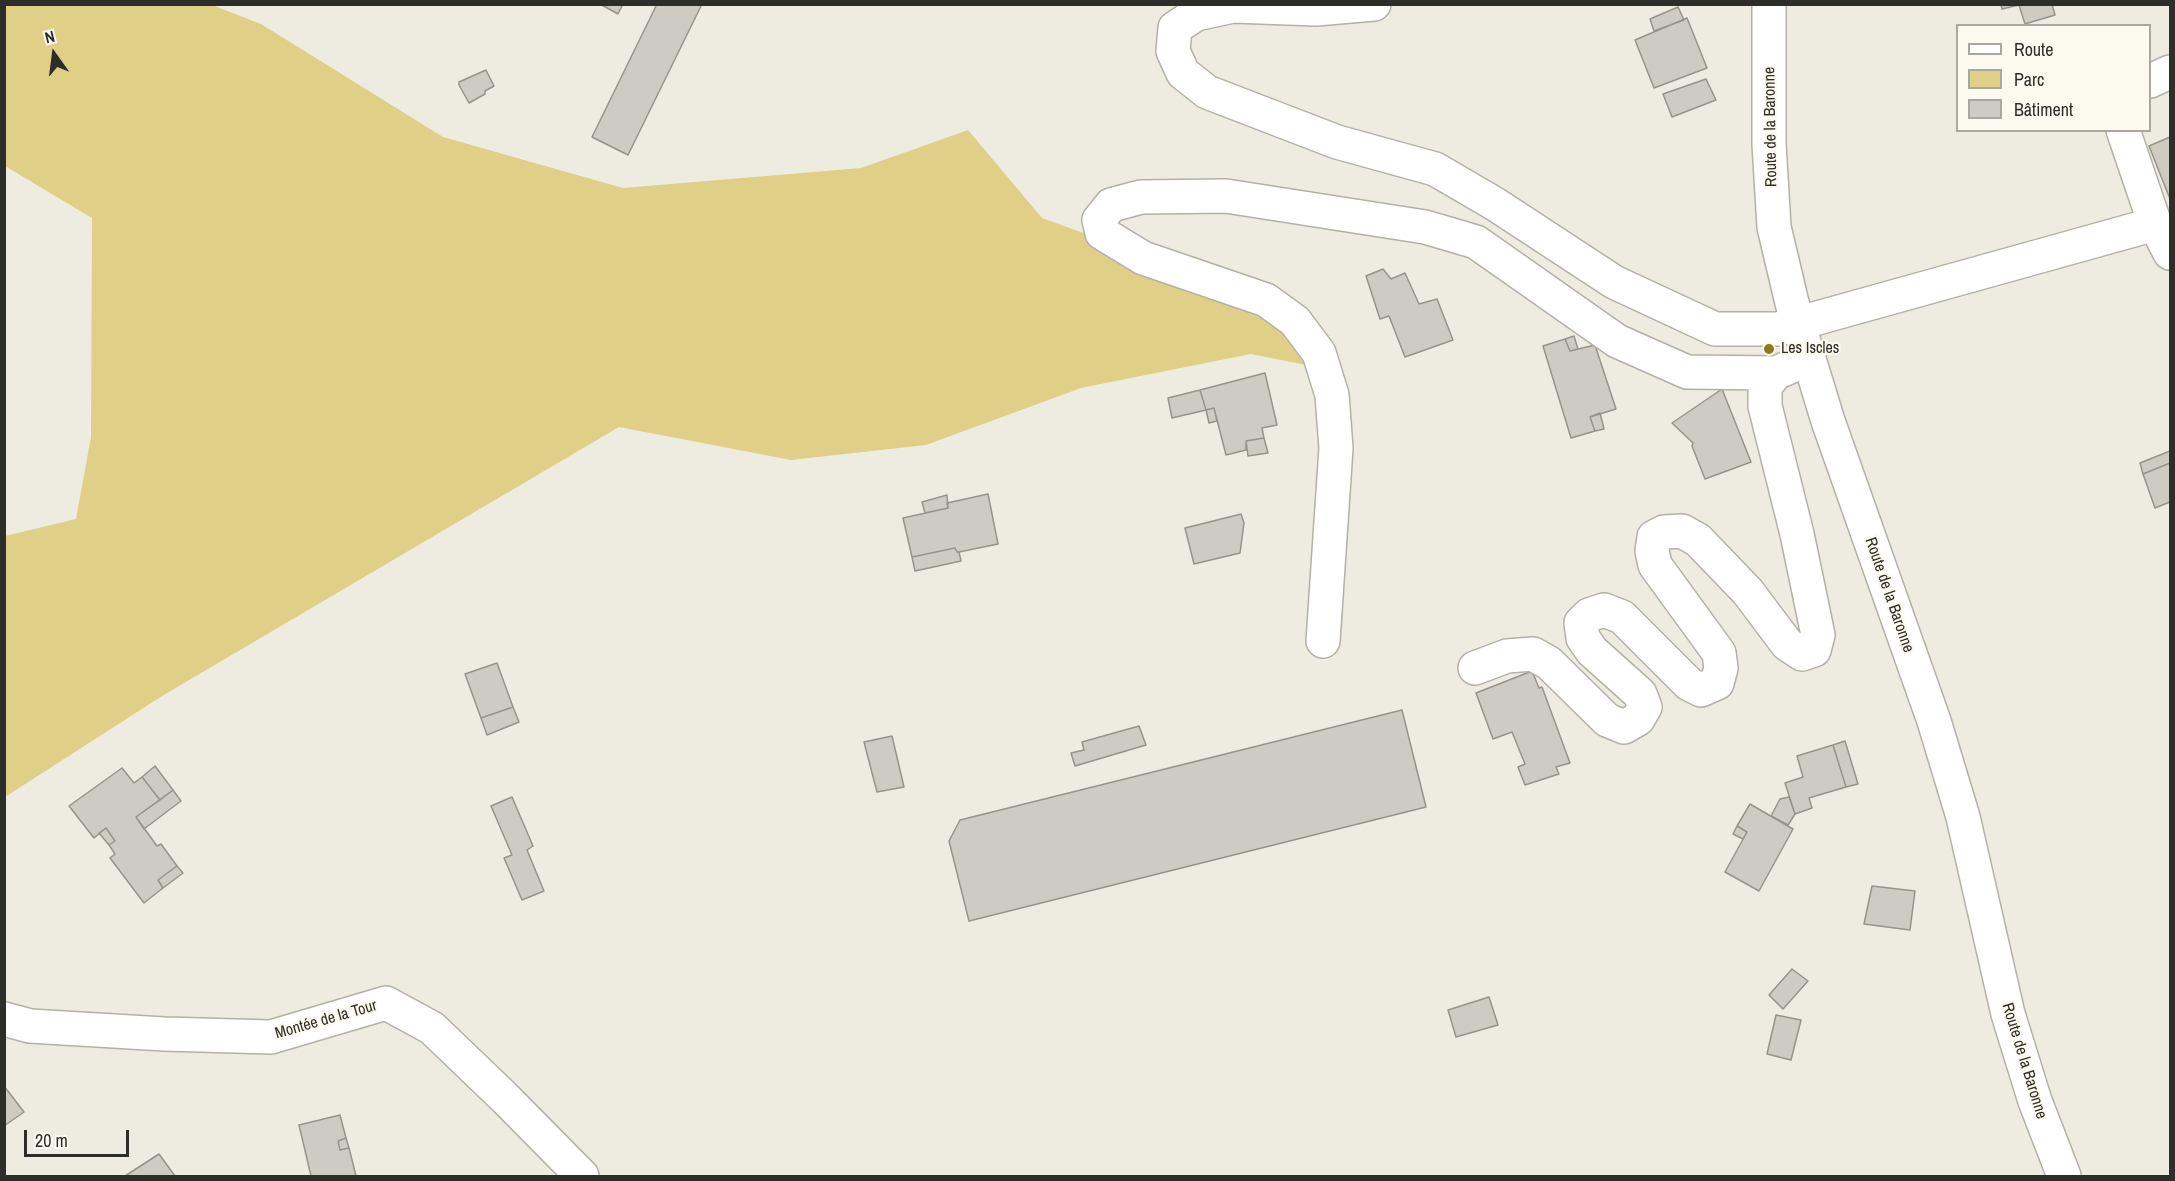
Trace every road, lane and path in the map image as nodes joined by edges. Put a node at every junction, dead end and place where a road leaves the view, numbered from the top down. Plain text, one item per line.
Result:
1 (1374, 4) edge
2 (1769, 4) edge
3 (2170, 72) edge
4 (2151, 81) edge
5 (2124, 132) edge
6 (2155, 224) junction
7 (2170, 253) edge
8 (1797, 323) junction
9 (1808, 360) junction
10 (1776, 373) junction
11 (1323, 641) dead end
12 (1475, 668) dead end
13 (4, 1019) edge
14 (582, 1176) edge
15 (2064, 1176) edge

1 - 8 street
2 - 8 street, Route de la Baronne
3 - 4 street
5 - 6 street
6 - 7 street
6 - 8 street
8 - 9 street, Route de la Baronne
9 - 10 street
9 - 15 street, Route de la Baronne
10 - 11 street
10 - 12 street
13 - 14 street, Montée de la Tour

